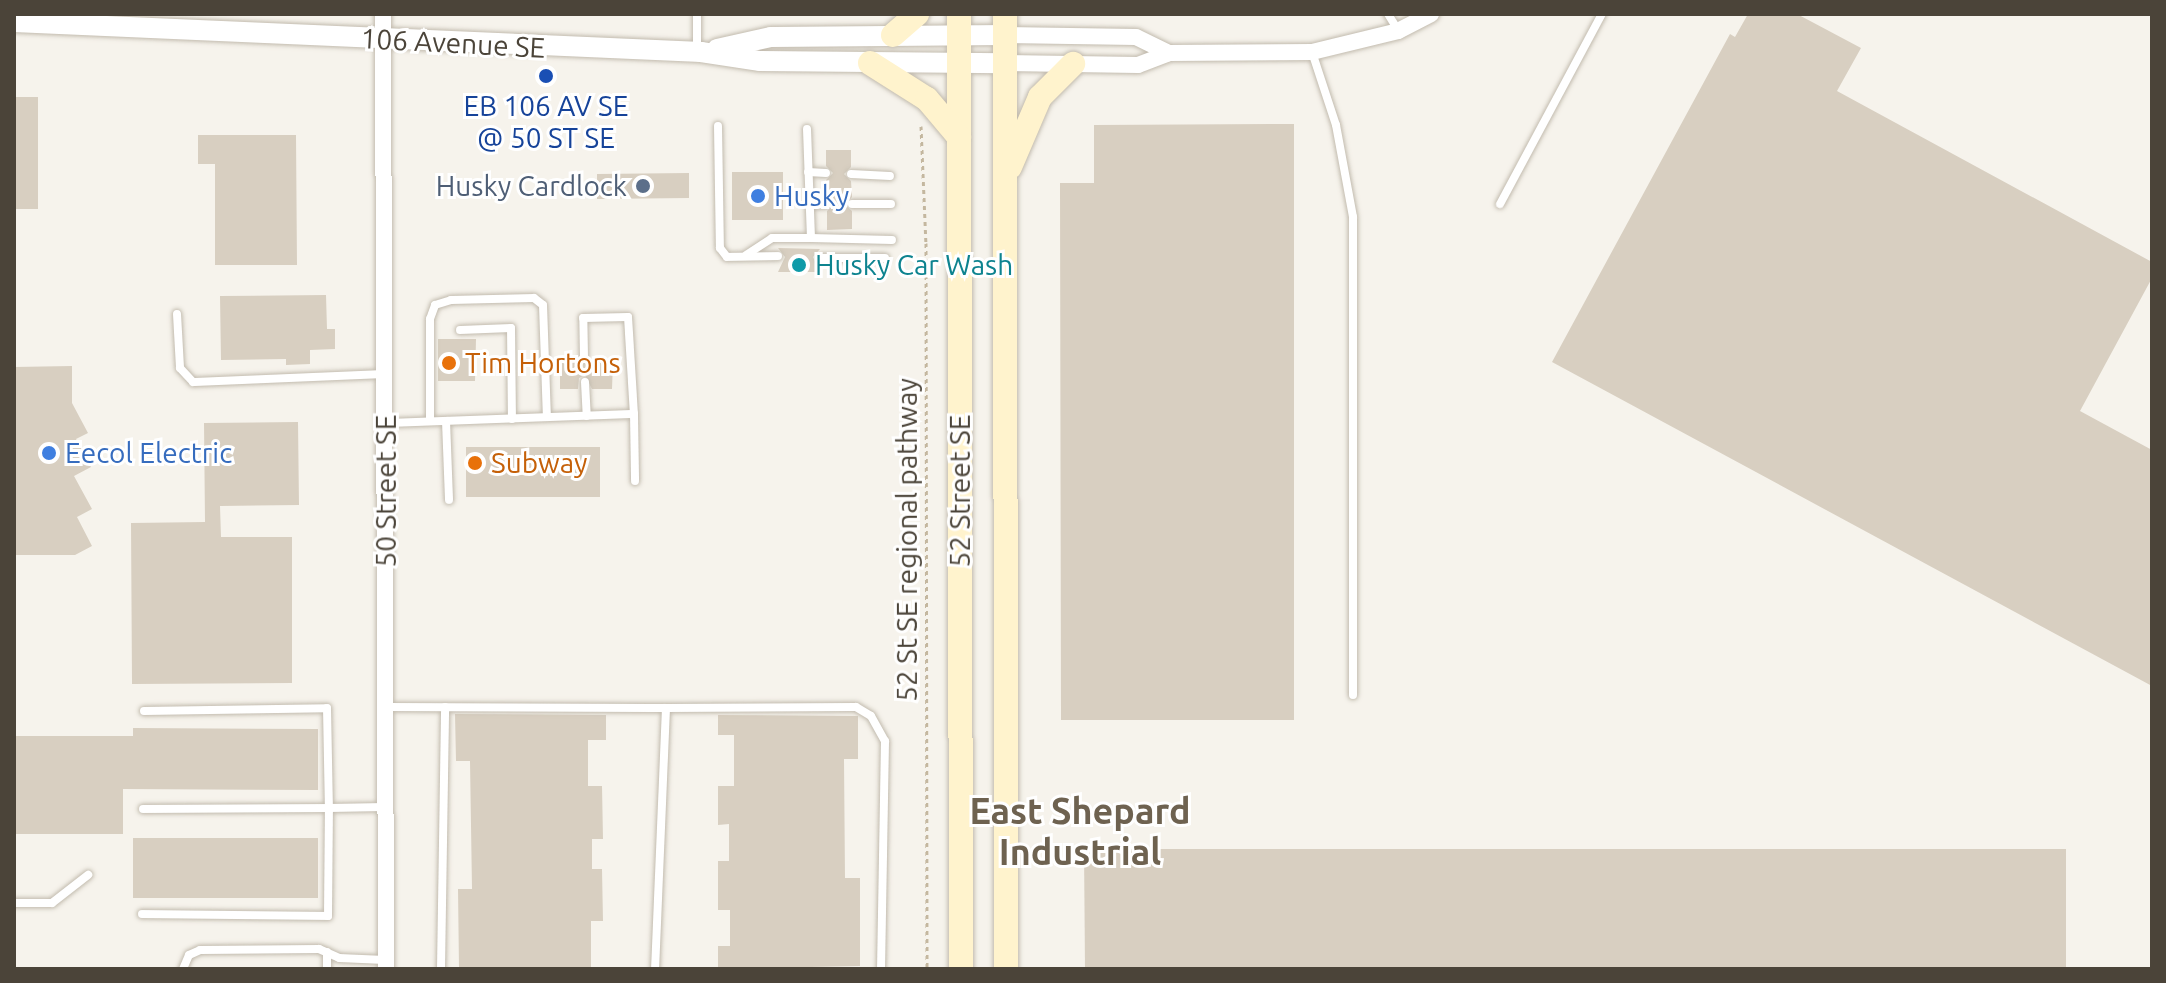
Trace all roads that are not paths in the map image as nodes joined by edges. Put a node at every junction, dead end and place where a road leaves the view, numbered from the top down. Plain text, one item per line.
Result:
1 (383, 14) edge
2 (697, 14) edge
3 (917, 14) edge
4 (1388, 14) edge
5 (1431, 14) edge
6 (1602, 14) edge
7 (134, 21) edge
8 (14, 22) edge
9 (959, 25) edge
10 (1005, 25) edge
11 (1398, 31) junction
12 (893, 35) junction
13 (383, 39) junction
14 (699, 52) junction
15 (1312, 52) junction
16 (1169, 53) junction
17 (870, 63) junction
18 (960, 63) junction
19 (1005, 63) junction
20 (1073, 64) junction
21 (718, 126) dead end
22 (807, 129) dead end
23 (959, 137) junction
24 (808, 172) junction
25 (826, 173) dead end
26 (851, 174) dead end
27 (890, 176) dead end
28 (1005, 177) junction
29 (827, 204) dead end
30 (852, 204) dead end
31 (891, 204) dead end
32 (1500, 204) dead end
33 (810, 205) junction
34 (811, 238) junction
35 (892, 240) dead end
36 (745, 255) junction
37 (778, 256) dead end
38 (820, 258) dead end
39 (885, 258) dead end
40 (177, 314) dead end
41 (460, 330) dead end
42 (584, 357) dead end
43 (386, 374) junction
44 (585, 382) dead end
45 (634, 414) junction
46 (587, 416) junction
47 (547, 417) junction
48 (512, 419) junction
49 (430, 421) junction
50 (446, 421) junction
51 (386, 423) junction
52 (635, 481) dead end
53 (449, 500) dead end
54 (1353, 695) dead end
55 (386, 707) junction
56 (445, 707) junction
57 (666, 708) junction
58 (144, 711) dead end
59 (386, 807) junction
60 (329, 808) junction
61 (143, 809) dead end
62 (88, 875) dead end
63 (14, 903) edge
64 (142, 914) dead end
65 (327, 952) junction
66 (386, 964) edge
67 (183, 969) edge
68 (327, 969) edge
69 (441, 969) edge
70 (655, 969) edge
71 (881, 969) edge
72 (961, 969) edge
73 (1006, 969) edge

1 - 13 street, 50 Street SE
2 - 14 lane
3 - 12 main road
4 - 11 lane
5 - 11 street
6 - 32 lane
7 - 8 street, 106 Avenue SE
7 - 13 street, 106 Avenue SE
9 - 10 street, 106 Avenue SE
9 - 12 street, 106 Avenue SE
9 - 18 main road, 52 Street SE
10 - 16 street
10 - 19 main road, 52 Street SE
11 - 15 street
12 - 14 street, 106 Avenue SE
13 - 14 street, 106 Avenue SE
13 - 43 street, 50 Street SE
14 - 17 street, 106 Avenue SE
15 - 16 street
15 - 54 lane
16 - 20 street
17 - 18 street, 106 Avenue SE
17 - 23 main road
18 - 19 street, 106 Avenue SE
18 - 23 main road, 52 Street SE
19 - 20 street
19 - 28 main road, 52 Street SE
20 - 28 main road
21 - 36 lane
22 - 24 lane
23 - 72 main road, 52 Street SE
24 - 25 lane
24 - 33 lane
26 - 27 lane
28 - 73 main road, 52 Street SE
29 - 33 lane
30 - 31 lane
33 - 34 lane
34 - 35 lane
34 - 36 lane
36 - 37 lane
38 - 39 lane
40 - 43 lane
41 - 48 lane
42 - 45 lane
43 - 51 street, 50 Street SE
44 - 46 lane
45 - 46 lane
45 - 52 lane
46 - 47 lane
47 - 48 lane
47 - 49 lane
48 - 50 lane
49 - 50 lane
49 - 51 lane
50 - 53 lane
51 - 55 street, 50 Street SE
55 - 56 lane
55 - 59 street, 50 Street SE
56 - 57 lane
56 - 69 lane
57 - 70 lane
57 - 71 lane
58 - 60 lane
59 - 60 lane
59 - 66 street, 50 Street SE
60 - 61 lane
60 - 64 lane
62 - 63 lane
65 - 66 lane
65 - 67 lane
65 - 68 lane

